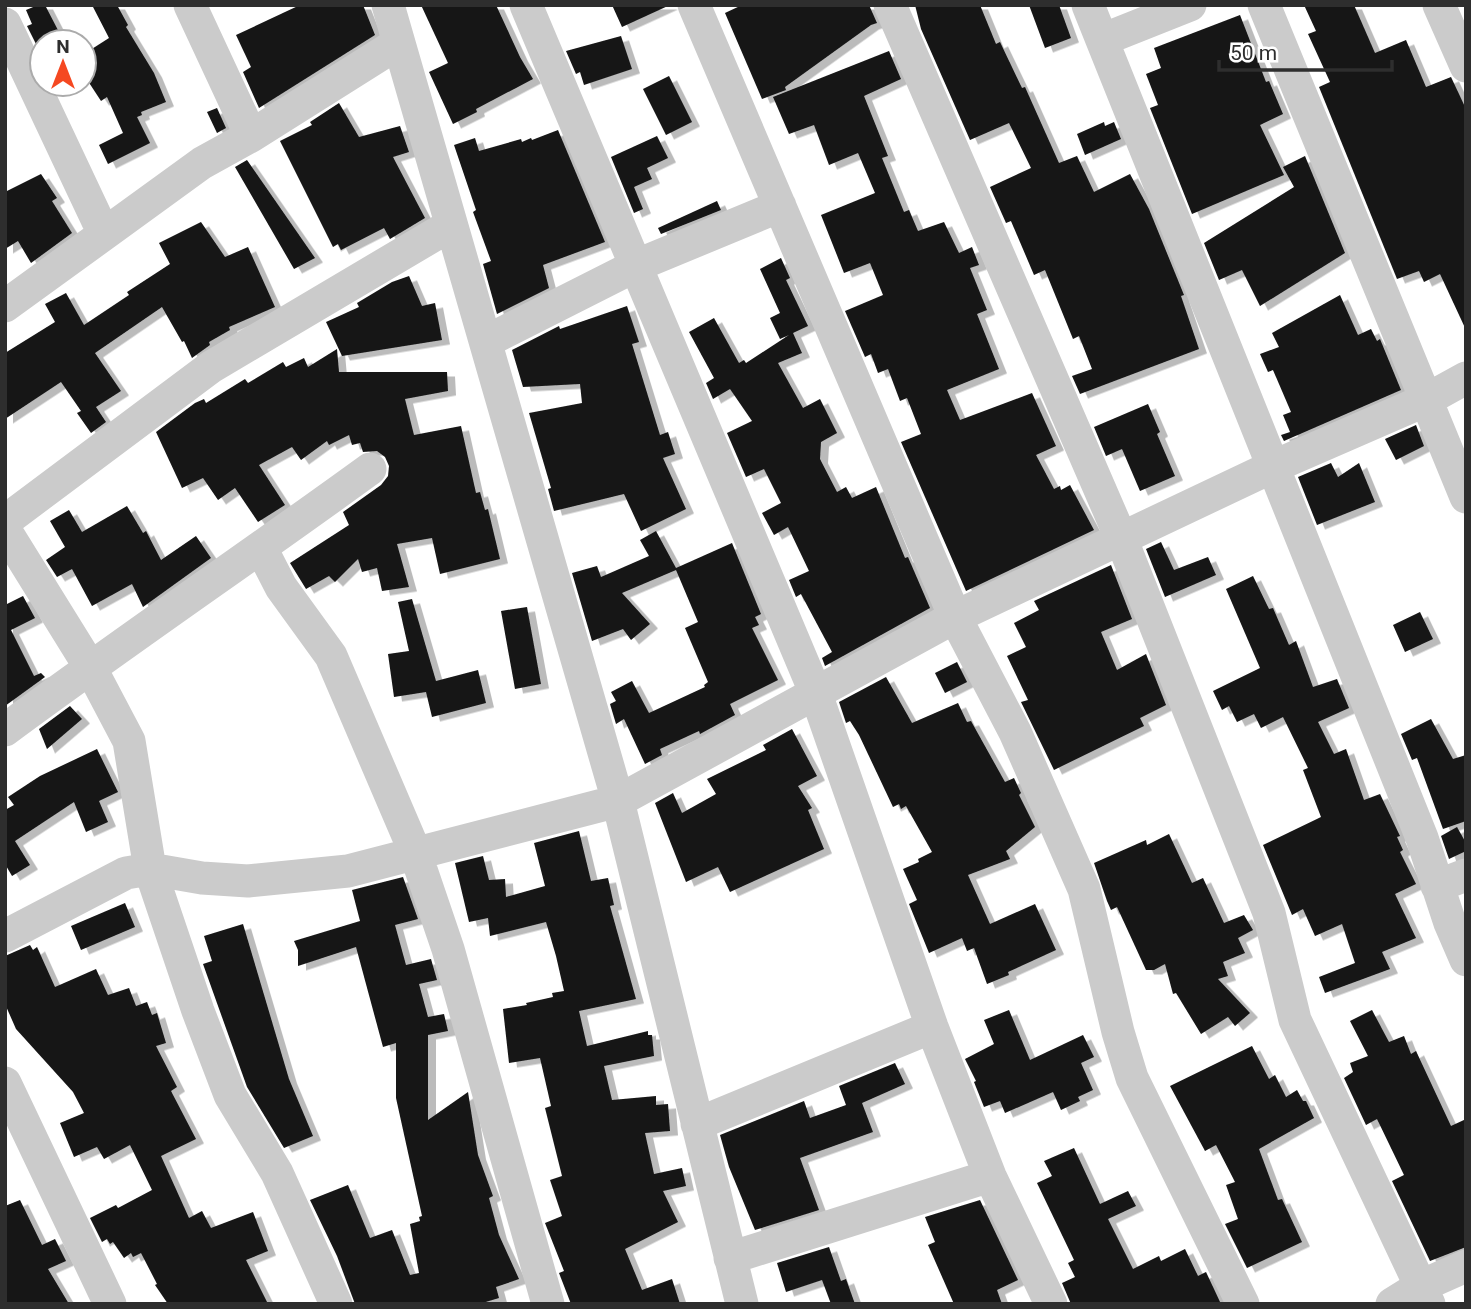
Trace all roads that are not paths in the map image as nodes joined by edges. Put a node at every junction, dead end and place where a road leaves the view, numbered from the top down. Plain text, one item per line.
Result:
1 (190, 5) edge
2 (388, 5) edge
3 (526, 5) edge
4 (694, 5) edge
5 (890, 5) edge
6 (1088, 5) edge
7 (1190, 5) edge
8 (1264, 5) edge
9 (1439, 5) edge
10 (5, 24) edge
11 (1102, 40) junction
12 (397, 44) junction
13 (1466, 66) edge
14 (251, 136) junction
15 (780, 206) junction
16 (451, 225) junction
17 (104, 234) junction
18 (635, 266) junction
19 (5, 306) edge
20 (487, 341) junction
21 (1466, 378) edge
22 (1426, 400) junction
23 (1272, 467) junction
24 (370, 469) dead end
25 (1466, 497) edge
26 (5, 521) edge
27 (5, 530) edge
28 (1121, 538) junction
29 (261, 548) junction
30 (955, 617) junction
31 (90, 667) junction
32 (816, 694) junction
33 (5, 730) edge
34 (618, 801) junction
35 (415, 852) junction
36 (150, 869) junction
37 (1452, 880) edge
38 (5, 936) edge
39 (1466, 960) edge
40 (932, 1027) junction
41 (5, 1083) edge
42 (697, 1124) junction
43 (990, 1177) junction
44 (730, 1258) junction
45 (1466, 1266) edge
46 (1425, 1295) edge
47 (110, 1304) edge
48 (337, 1304) edge
49 (548, 1304) edge
50 (742, 1304) edge
51 (1051, 1304) edge
52 (1243, 1304) edge
53 (1392, 1304) edge

1 - 14 street
2 - 12 street
3 - 18 street
4 - 15 street
5 - 28 street
6 - 11 street
7 - 11 street
8 - 22 street
9 - 13 street
10 - 17 street
11 - 23 street
12 - 14 street
12 - 16 street
14 - 17 street
15 - 18 street
15 - 30 street
16 - 20 street
16 - 26 street
17 - 19 street
18 - 20 street
18 - 32 street
20 - 34 street
21 - 22 street
22 - 23 street
22 - 25 street
23 - 28 street
23 - 37 street
24 - 29 street
27 - 31 street
28 - 30 street
28 - 46 street
29 - 31 street
29 - 35 street
30 - 32 street
30 - 52 street
31 - 33 street
31 - 36 street
32 - 34 street
32 - 40 street
34 - 35 street
34 - 42 street
35 - 36 street
35 - 49 street
36 - 38 street
36 - 48 street
37 - 39 street
40 - 42 street
40 - 43 street
41 - 47 street
42 - 44 street
43 - 44 street
43 - 51 street
44 - 50 street
45 - 46 street
46 - 53 street

